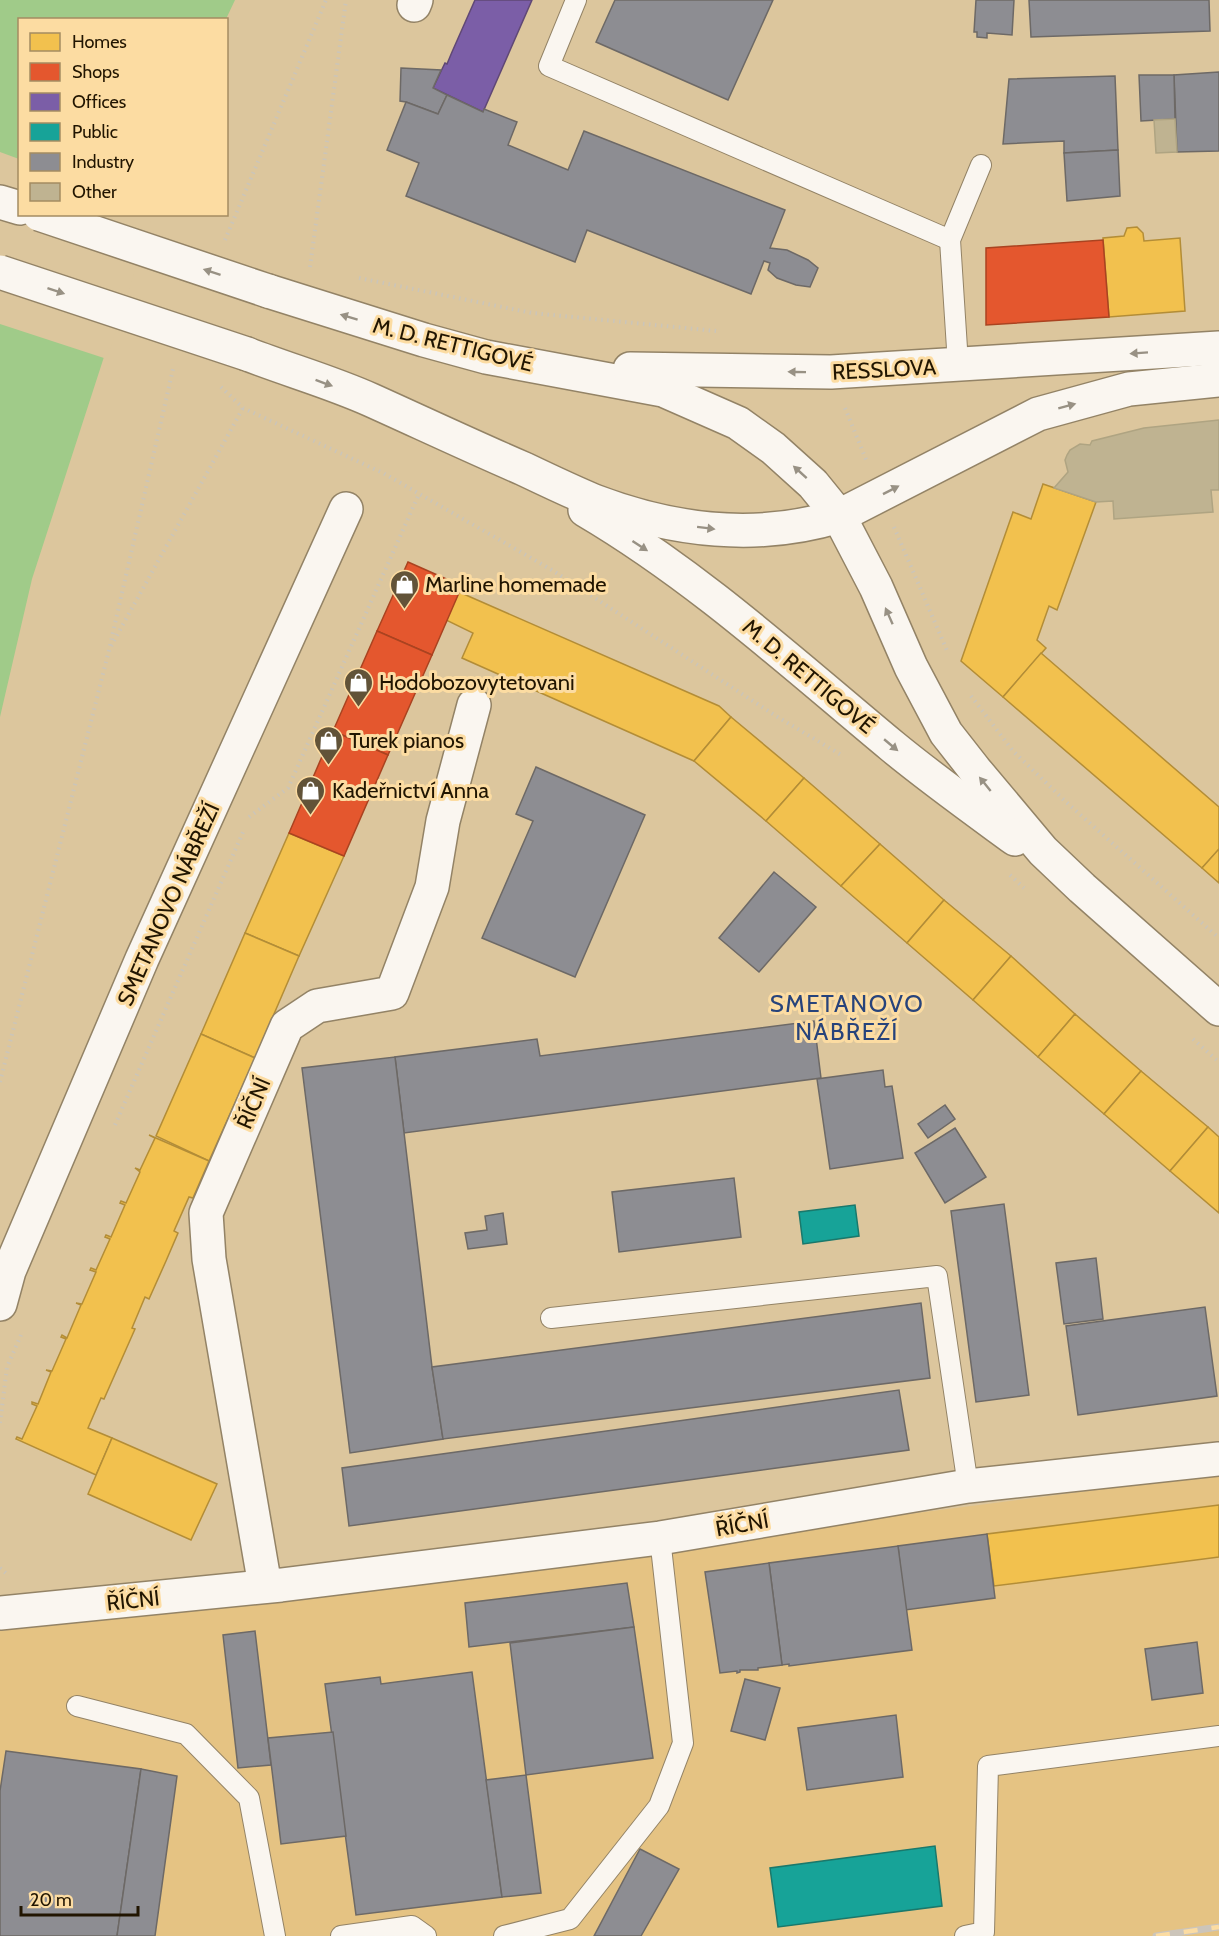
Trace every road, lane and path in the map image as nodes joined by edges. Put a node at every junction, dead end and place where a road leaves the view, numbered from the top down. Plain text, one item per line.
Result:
1 (326, 0) edge
2 (345, 0) edge
3 (576, 0) edge
4 (981, 165) dead end
5 (45, 216) edge
6 (950, 240) junction
7 (221, 250) dead end
8 (300, 265) dead end
9 (310, 268) junction
10 (321, 270) dead end
11 (0, 272) edge
12 (356, 278) dead end
13 (722, 331) dead end
14 (1219, 348) edge
15 (175, 359) dead end
16 (958, 364) junction
17 (548, 368) junction
18 (831, 372) junction
19 (1219, 380) edge
20 (223, 388) dead end
21 (243, 408) junction
22 (463, 442) junction
23 (419, 494) junction
24 (881, 495) junction
25 (346, 509) dead end
26 (839, 516) junction
27 (109, 650) junction
28 (949, 654) dead end
29 (970, 694) dead end
30 (474, 705) dead end
31 (845, 758) dead end
32 (1082, 888) junction
33 (1219, 938) edge
34 (1219, 1009) edge
35 (0, 1082) edge
36 (114, 1127) dead end
37 (0, 1304) edge
38 (552, 1318) dead end
39 (22, 1334) dead end
40 (0, 1423) edge
41 (1219, 1459) edge
42 (968, 1486) junction
43 (660, 1538) junction
44 (265, 1586) junction
45 (0, 1613) edge
46 (77, 1706) dead end
47 (1219, 1736) edge
48 (275, 1936) edge
49 (341, 1936) edge
50 (426, 1936) edge
51 (504, 1936) edge
52 (965, 1936) edge

1 - 7 path
2 - 9 path
3 - 6 lane
4 - 6 lane
17 -> 5 main road, M. D. RETTIGOVÉ, bridge
6 - 16 lane
8 - 9 path
9 - 10 path
11 -> 22 main road, M. D. RETTIGOVÉ, bridge
12 - 13 path
14 -> 16 main road, RESSLOVA
15 - 27 path
16 - 18 main road, RESSLOVA
18 -> 17 main road, RESSLOVA
26 -> 17 main road, M. D. RETTIGOVÉ
18 - 24 path
24 -> 19 main road
20 - 21 path
21 - 23 path
21 - 27 path
22 -> 26 main road, M. D. RETTIGOVÉ
22 -> 32 main road, M. D. RETTIGOVÉ
23 - 31 path
23 - 36 path
24 - 26 main road
24 - 28 path
25 - 37 main road, SMETANOVO NÁBŘEŽÍ
32 -> 26 main road, M. D. RETTIGOVÉ
27 - 35 path
29 - 33 path
30 - 44 main road, ŘÍČNÍ
32 - 34 main road, M. D. RETTIGOVÉ
38 - 42 lane
39 - 40 path
41 - 42 main road, ŘÍČNÍ
42 - 43 main road, ŘÍČNÍ
43 - 44 main road, ŘÍČNÍ
43 - 51 lane
44 - 45 main road, ŘÍČNÍ
46 - 48 lane
47 - 52 lane
49 - 50 lane

